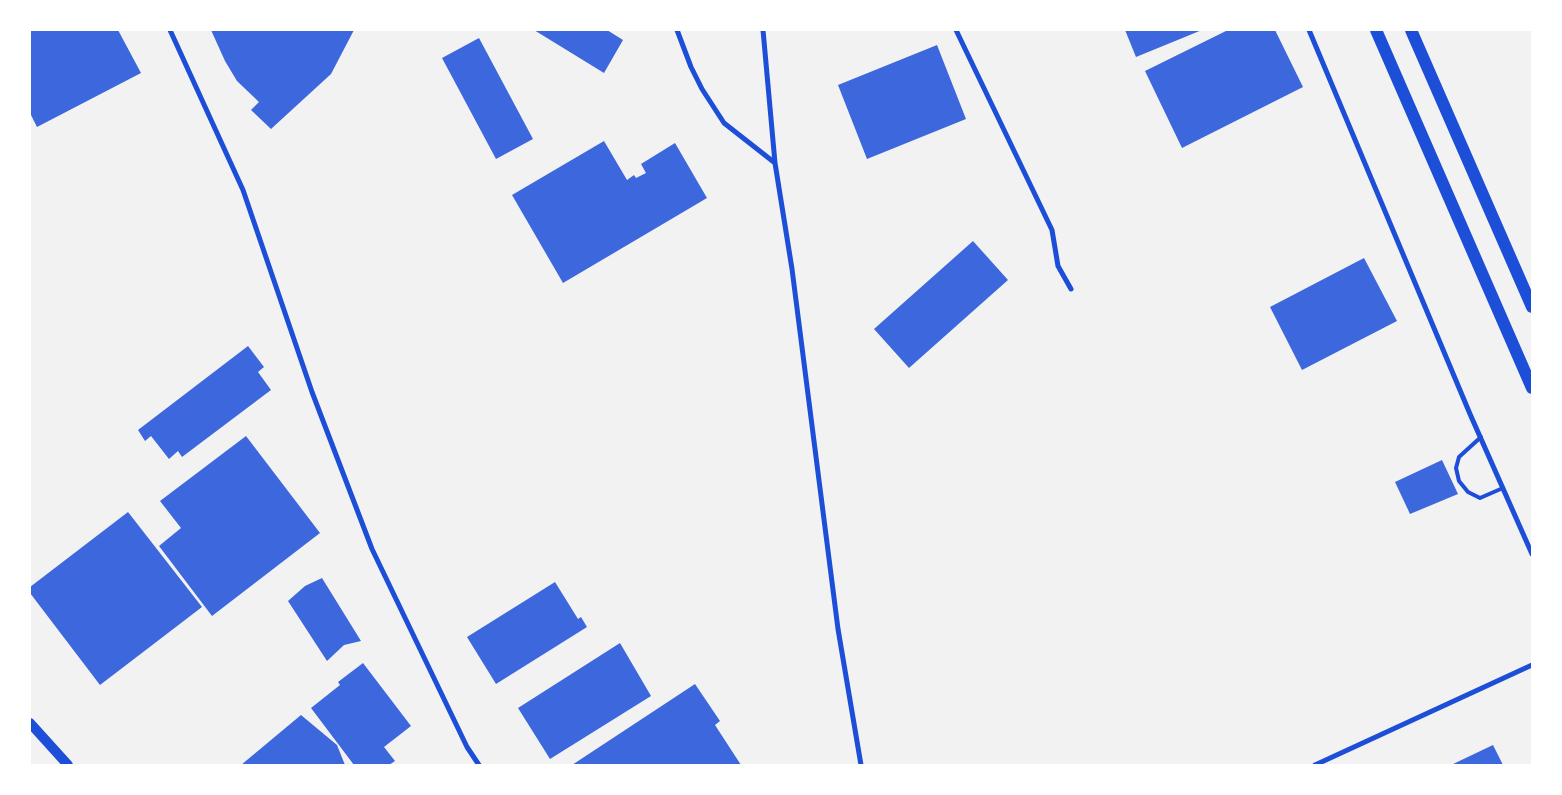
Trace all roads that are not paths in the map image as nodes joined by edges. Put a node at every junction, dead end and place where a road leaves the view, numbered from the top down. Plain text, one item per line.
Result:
1 (170, 30) edge
2 (677, 30) edge
3 (763, 30) edge
4 (956, 30) edge
5 (1309, 30) edge
6 (1376, 30) edge
7 (1411, 30) edge
8 (775, 163) junction
9 (1072, 289) dead end
10 (1532, 307) edge
11 (1532, 388) edge
12 (1480, 437) junction
13 (1503, 488) junction
14 (1532, 554) edge
15 (1532, 665) edge
16 (30, 723) edge
17 (68, 765) edge
18 (479, 765) edge
19 (862, 765) edge
20 (1315, 765) edge

1 - 18 street
2 - 8 street
3 - 8 street
4 - 9 street
5 - 12 street
6 - 11 main road
7 - 10 main road
8 - 19 street
12 - 13 street
12 - 13 lane
13 - 14 street
15 - 20 street
16 - 17 main road

